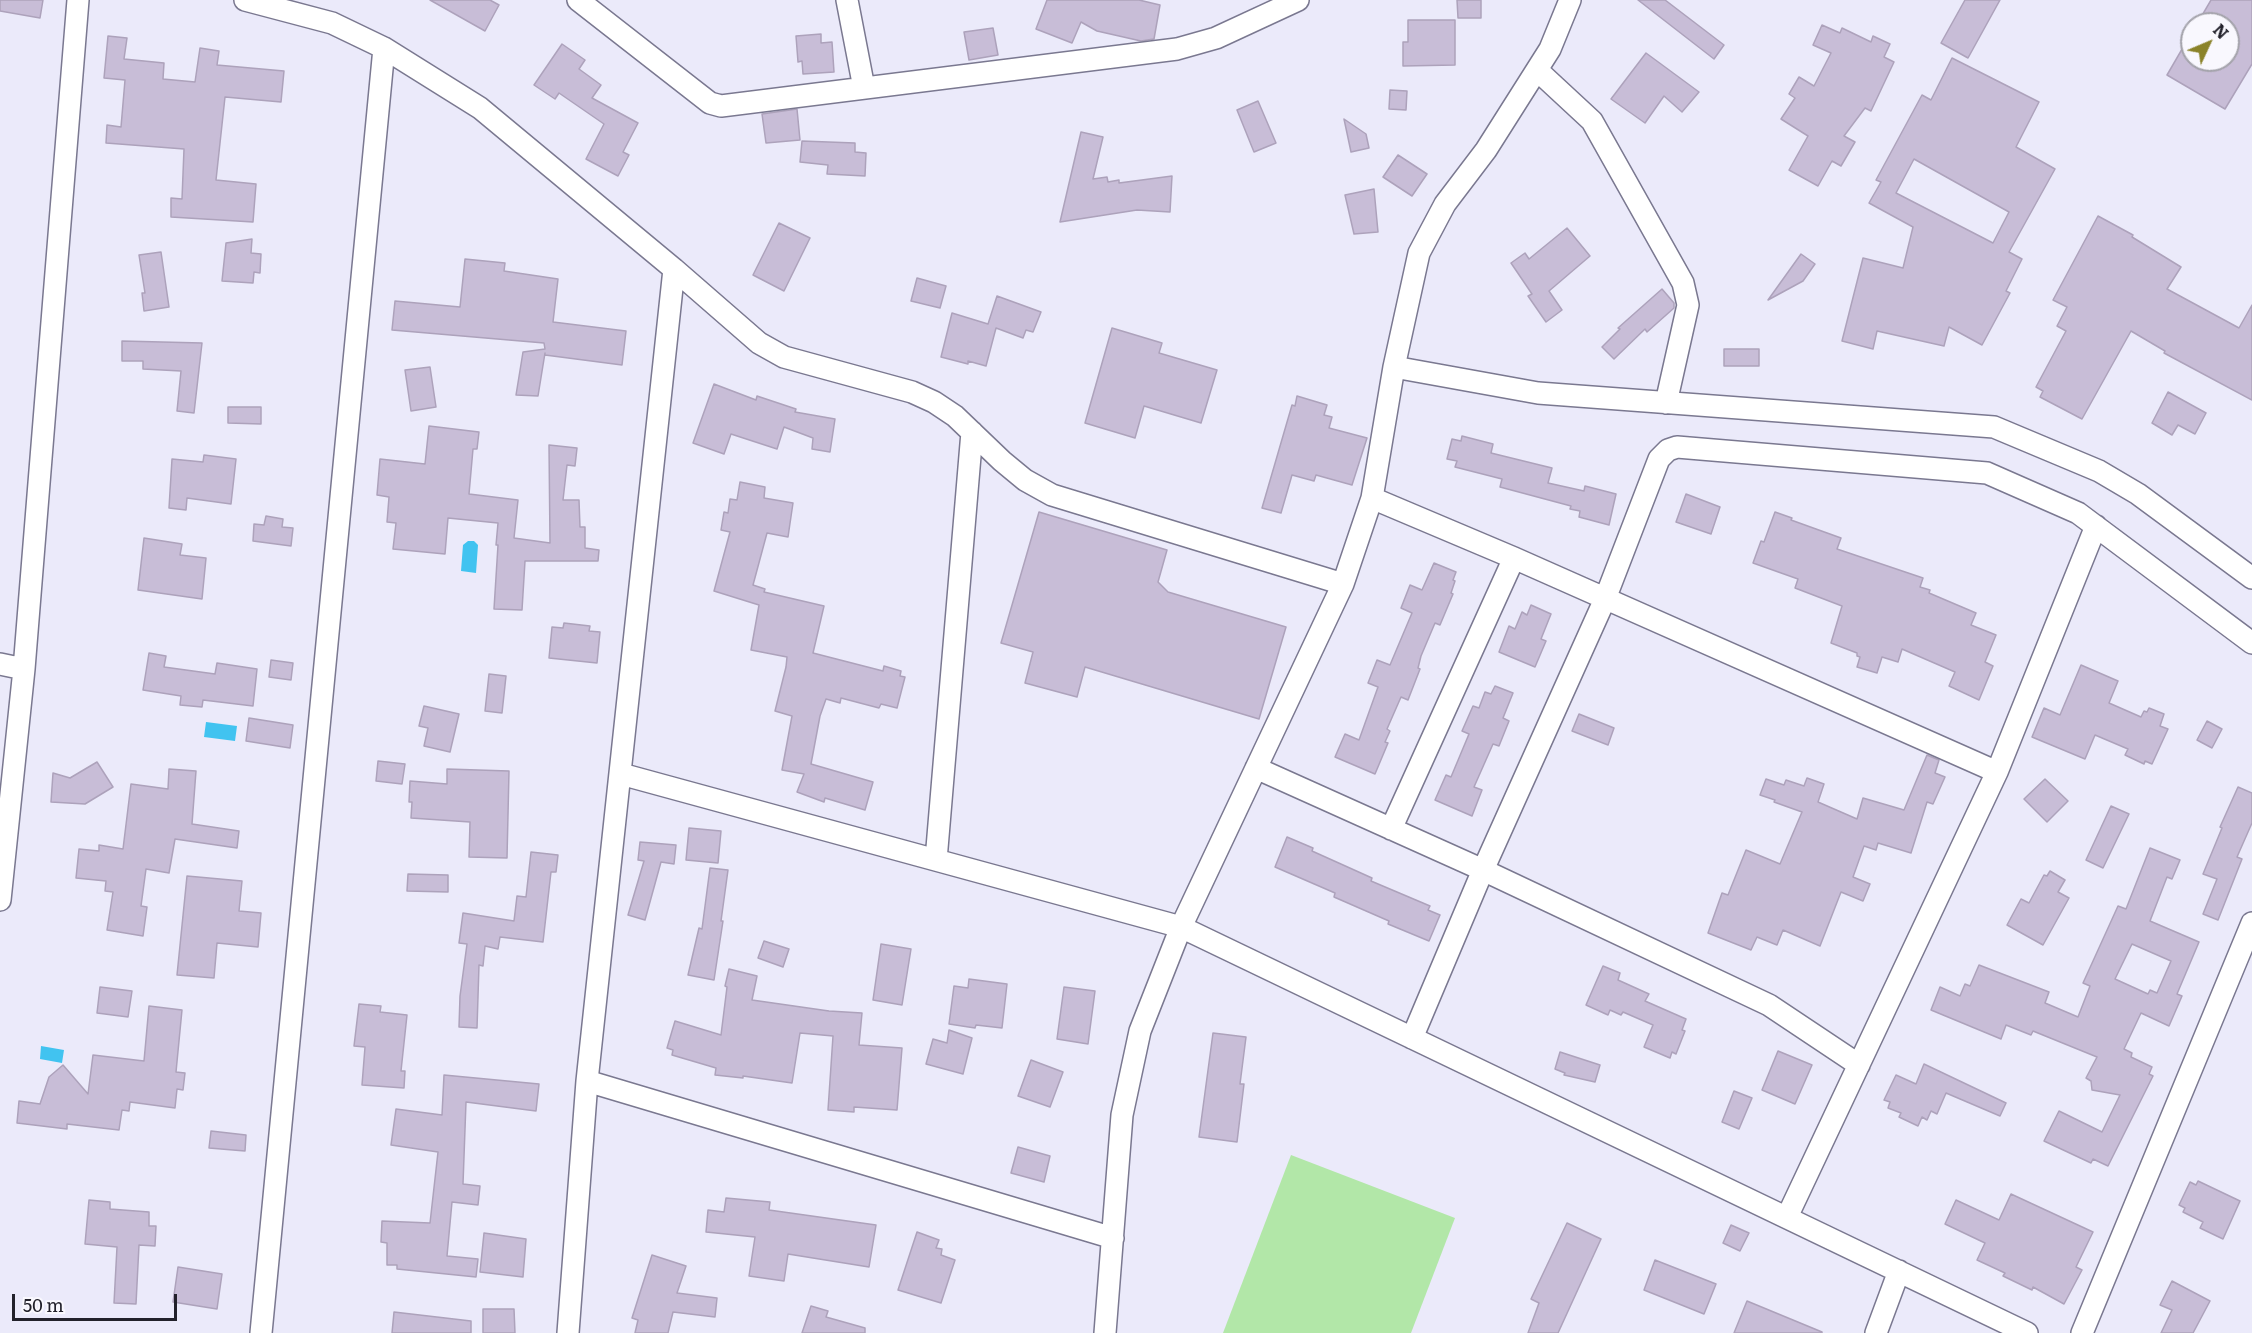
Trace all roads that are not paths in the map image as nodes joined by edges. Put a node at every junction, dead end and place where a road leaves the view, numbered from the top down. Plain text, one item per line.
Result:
1 (78, 0) edge
2 (245, 0) edge
3 (578, 0) edge
4 (848, 0) edge
5 (1298, 0) edge
6 (1570, 0) edge
7 (384, 48) junction
8 (1538, 70) junction
9 (864, 88) junction
10 (674, 269) junction
11 (1394, 367) junction
12 (1666, 403) junction
13 (972, 432) junction
14 (1372, 498) junction
15 (2096, 526) junction
16 (1514, 558) junction
17 (2252, 578) edge
18 (1343, 584) junction
19 (1605, 599) junction
20 (2252, 643) edge
21 (0, 664) edge
22 (24, 669) junction
23 (1256, 768) junction
24 (1997, 772) junction
25 (621, 774) junction
26 (1391, 829) junction
27 (936, 860) junction
28 (1483, 870) junction
29 (0, 900) edge
30 (2252, 923) edge
31 (1181, 927) junction
32 (1412, 1038) junction
33 (1859, 1065) junction
34 (587, 1081) junction
35 (1787, 1217) junction
36 (1113, 1238) junction
37 (1899, 1271) junction
38 (261, 1333) edge
39 (568, 1333) edge
40 (1105, 1333) edge
41 (1876, 1333) edge
42 (2027, 1333) edge
43 (2082, 1333) edge

1 - 22 street
2 - 7 street
3 - 9 street
4 - 9 street
5 - 9 street
6 - 8 street
7 - 10 street
7 - 38 street
8 - 11 street
8 - 12 street
10 - 13 street
10 - 25 street
11 - 12 street
11 - 14 street
12 - 17 street
13 - 18 street
13 - 27 street
14 - 16 street
14 - 18 street
15 - 19 street
15 - 20 street
15 - 24 street
16 - 19 street
16 - 26 street
18 - 23 street
19 - 24 street
19 - 28 street
21 - 22 street
22 - 29 street
23 - 26 street
23 - 31 street
24 - 33 street
25 - 27 street
25 - 34 street
26 - 28 street
27 - 31 street
28 - 32 street
28 - 33 street
30 - 43 street
31 - 32 street
31 - 36 street
32 - 35 street
33 - 35 street
34 - 36 street
34 - 39 street
35 - 37 street
36 - 40 street
37 - 41 street
37 - 42 street

